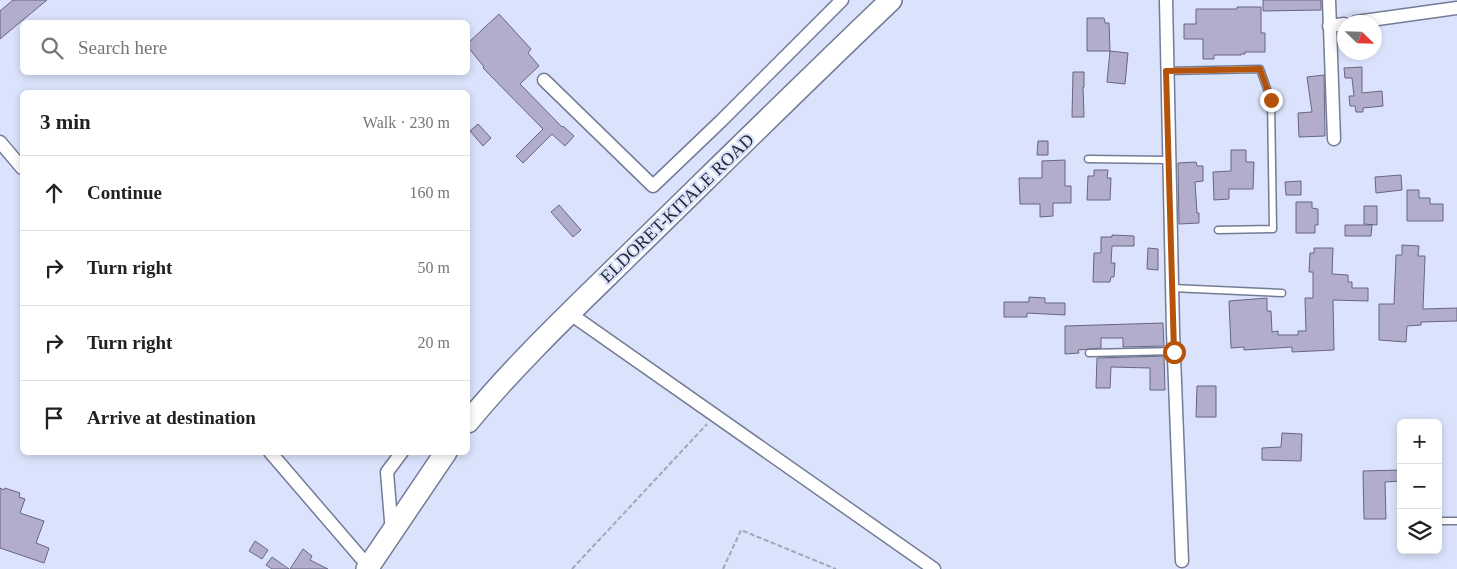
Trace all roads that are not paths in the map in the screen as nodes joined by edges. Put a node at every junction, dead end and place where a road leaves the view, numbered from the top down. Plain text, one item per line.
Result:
1 (842, 0) edge
2 (892, 0) edge
3 (1166, 0) edge
4 (1329, 0) edge
5 (1457, 8) edge
6 (1382, 18) edge
7 (1337, 25) edge
8 (1330, 26) junction
9 (1166, 71) junction
10 (544, 80) dead end
11 (1334, 139) dead end
12 (0, 142) edge
13 (1088, 159) dead end
14 (1168, 160) junction
15 (20, 166) edge
16 (1218, 230) dead end
17 (1172, 288) junction
18 (1282, 293) dead end
19 (569, 313) junction
20 (1174, 352) junction
21 (1088, 353) dead end
22 (470, 420) edge
23 (273, 455) edge
24 (400, 455) edge
25 (444, 455) edge
26 (1442, 521) edge
27 (1457, 521) edge
28 (392, 533) junction
29 (1182, 561) dead end
30 (369, 568) edge
31 (934, 569) edge

1 - 10 street
2 - 19 highway, ELDORET-KITALE ROAD
3 - 9 street
4 - 8 street
5 - 6 street
7 - 8 street
8 - 11 street
9 - 14 street
9 - 16 lane
12 - 15 street
13 - 14 lane
14 - 17 street
17 - 18 lane
17 - 20 street
19 - 22 highway, ELDORET-KITALE ROAD
19 - 31 street
20 - 21 lane
20 - 29 street
23 - 30 street
24 - 28 street
25 - 28 highway
26 - 27 lane
28 - 30 highway

